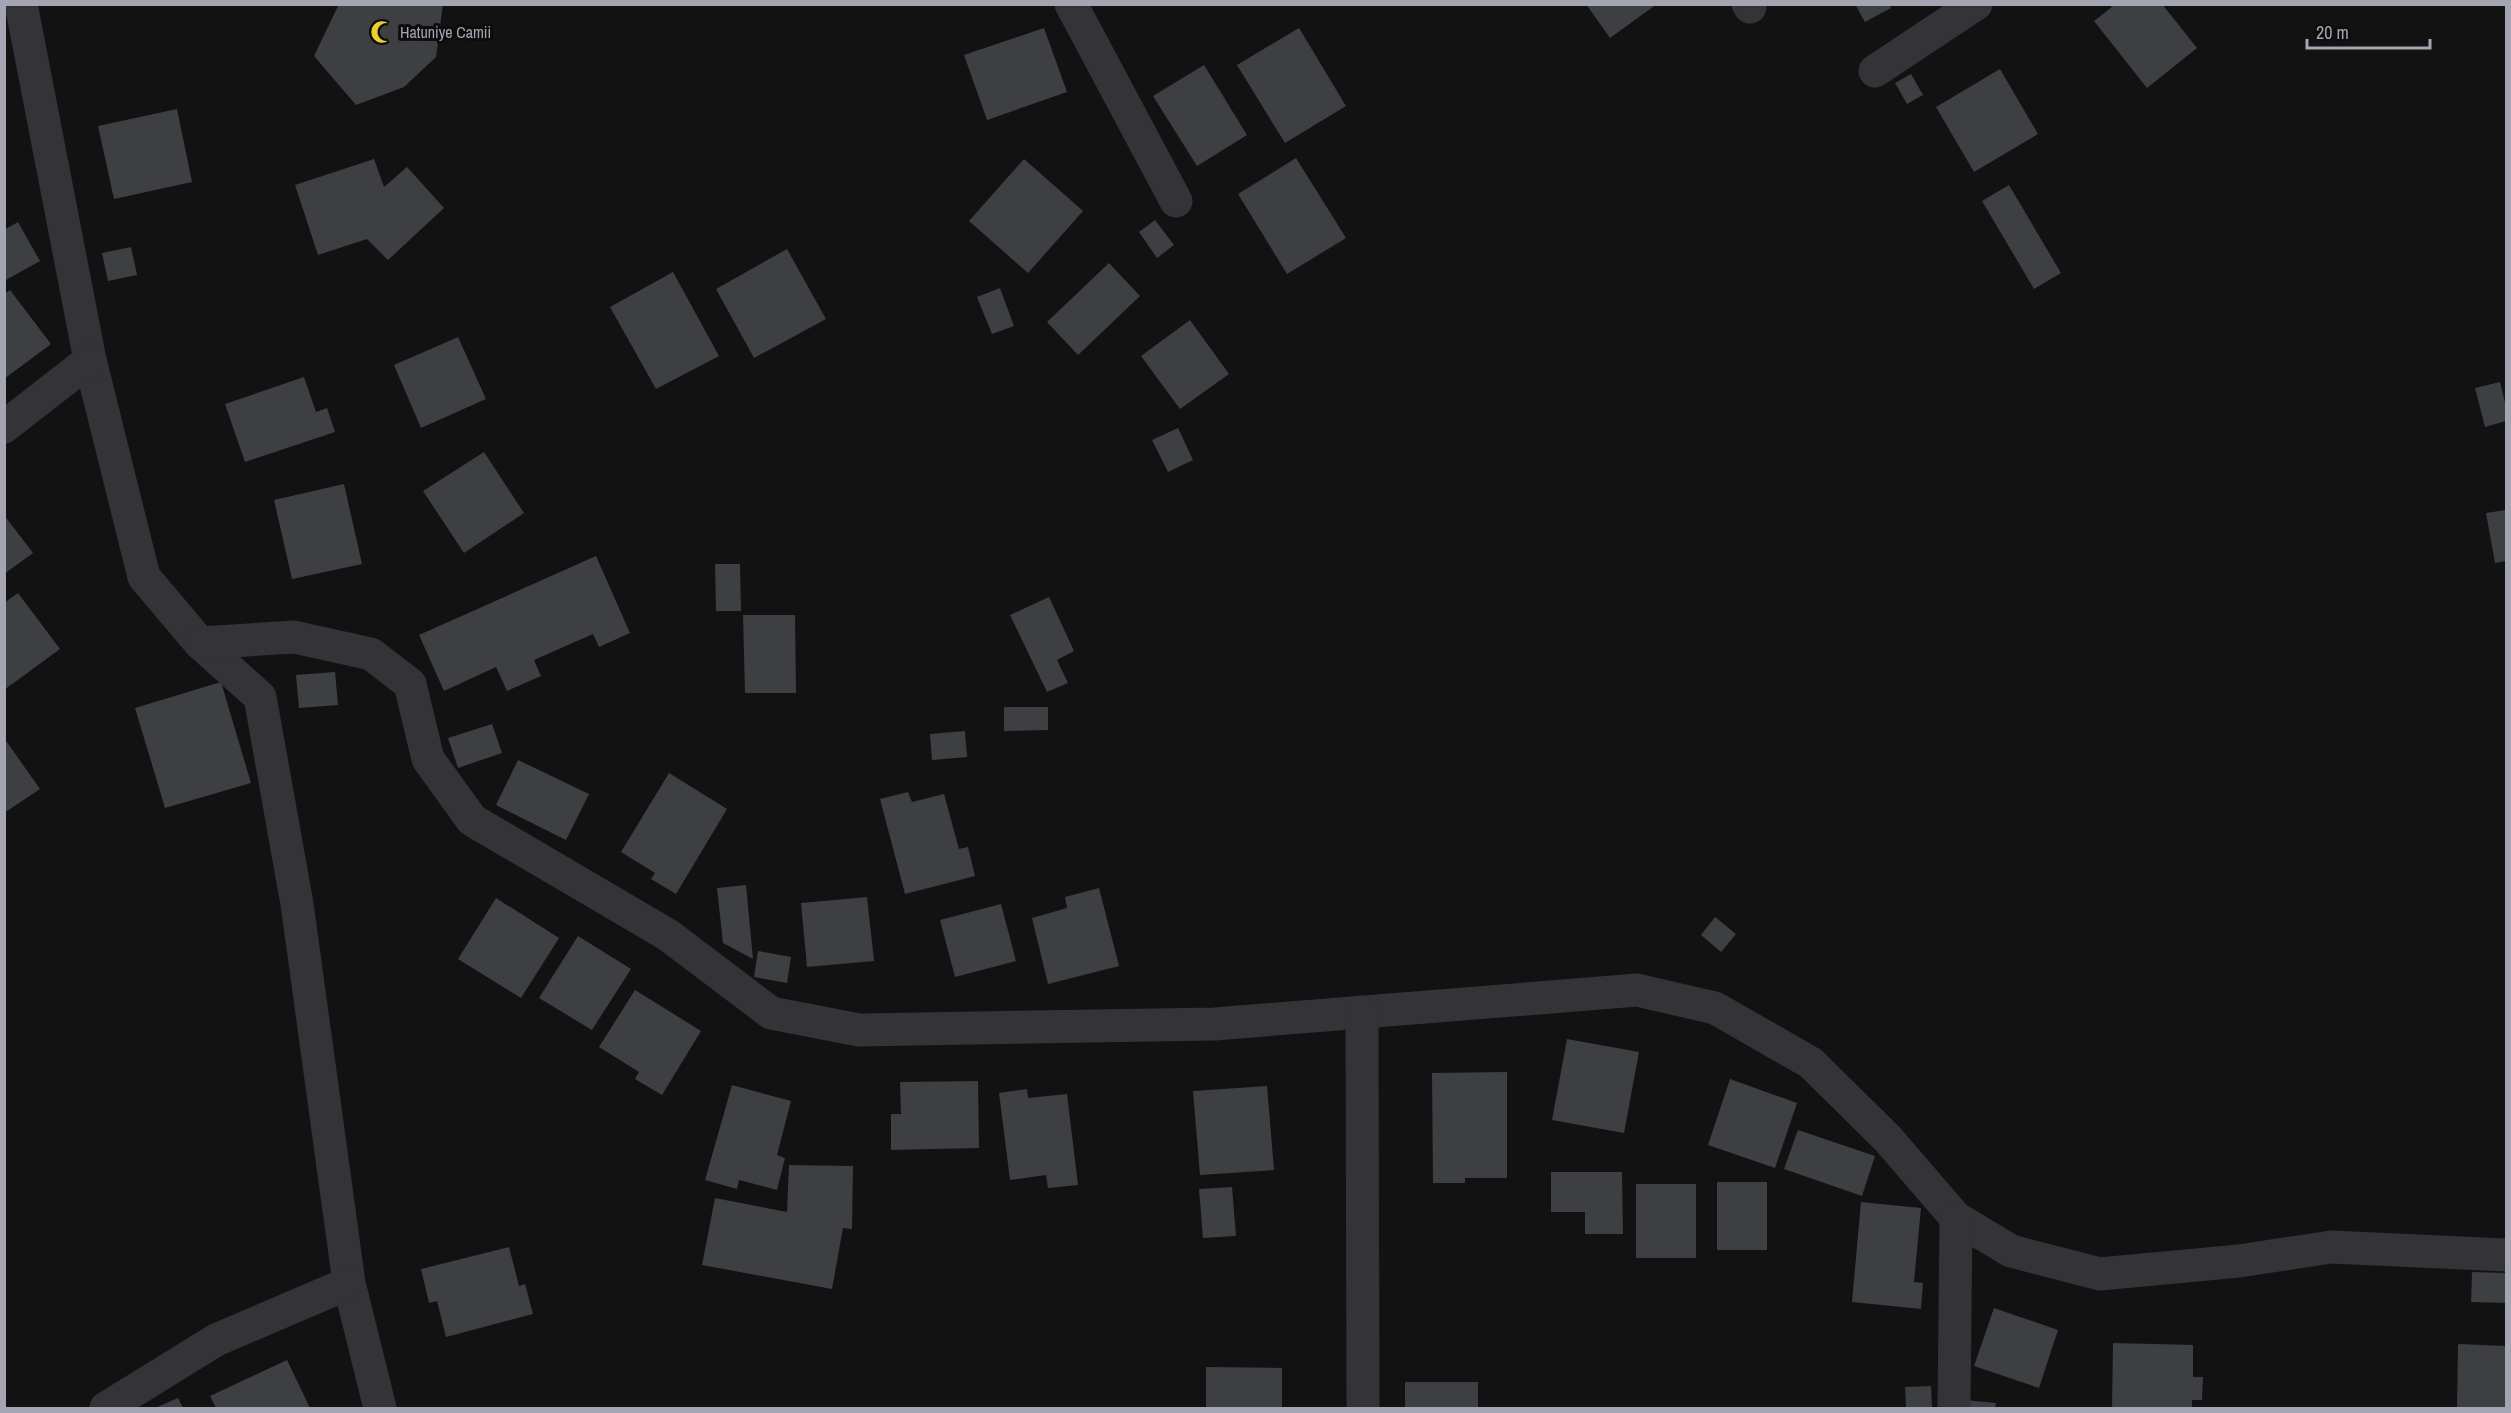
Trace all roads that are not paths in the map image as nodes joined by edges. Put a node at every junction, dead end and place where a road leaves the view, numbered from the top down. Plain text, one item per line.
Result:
1 (21, 4) edge
2 (1071, 4) edge
3 (1976, 4) edge
4 (1875, 71) dead end
5 (1176, 201) dead end
6 (90, 360) junction
7 (4, 427) edge
8 (200, 643) junction
9 (1362, 1012) junction
10 (1956, 1218) junction
11 (2506, 1256) edge
12 (349, 1283) junction
13 (106, 1408) edge
14 (380, 1408) edge
15 (1363, 1408) edge
16 (1954, 1408) edge

1 - 6 street
2 - 5 street
3 - 4 street
6 - 7 street
6 - 8 street
8 - 9 street
8 - 12 street
9 - 10 street
9 - 15 street
10 - 11 street
10 - 16 street
12 - 13 street
12 - 14 street

